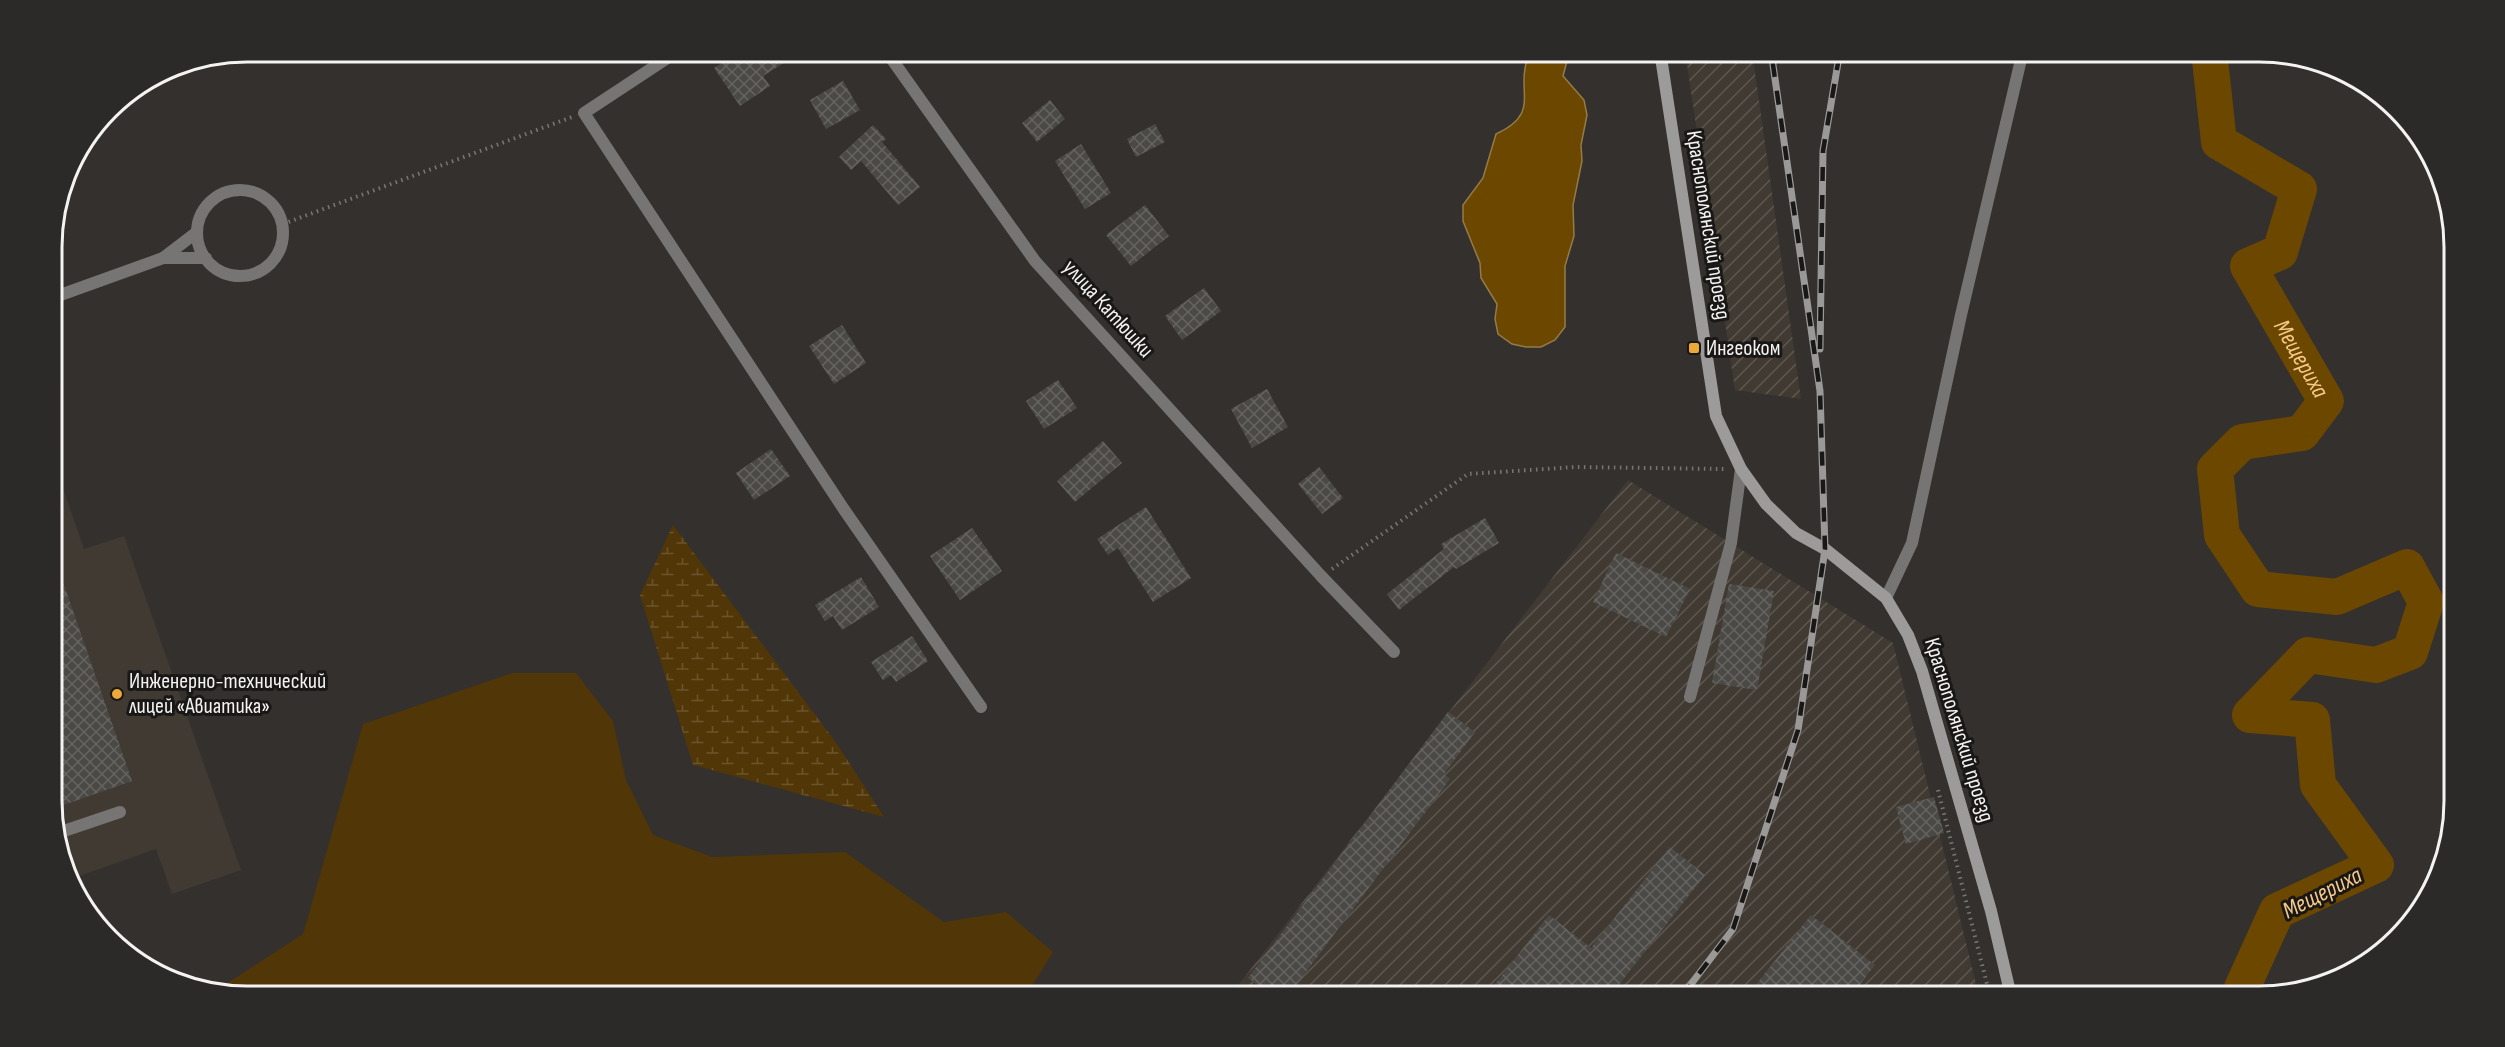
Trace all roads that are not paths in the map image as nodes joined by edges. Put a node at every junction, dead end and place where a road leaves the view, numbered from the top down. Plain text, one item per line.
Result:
1 (1662, 61) edge
2 (2021, 61) edge
3 (662, 62) edge
4 (894, 62) edge
5 (197, 232) junction
6 (163, 258) junction
7 (206, 258) junction
8 (62, 294) edge
9 (1741, 469) junction
10 (1886, 598) junction
11 (1394, 652) dead end
12 (1690, 697) dead end
13 (981, 708) dead end
14 (120, 812) dead end
15 (64, 831) edge
16 (2008, 985) edge

1 - 9 main road, Краснополянский проезд
2 - 10 street
3 - 13 street
4 - 11 street, улица Катюшки
5 - 6 street
5 - 7 street
5 - 7 street
6 - 7 street
6 - 8 street
9 - 10 main road, Краснополянский проезд
9 - 12 street
10 - 16 main road, Краснополянский проезд
14 - 15 street

